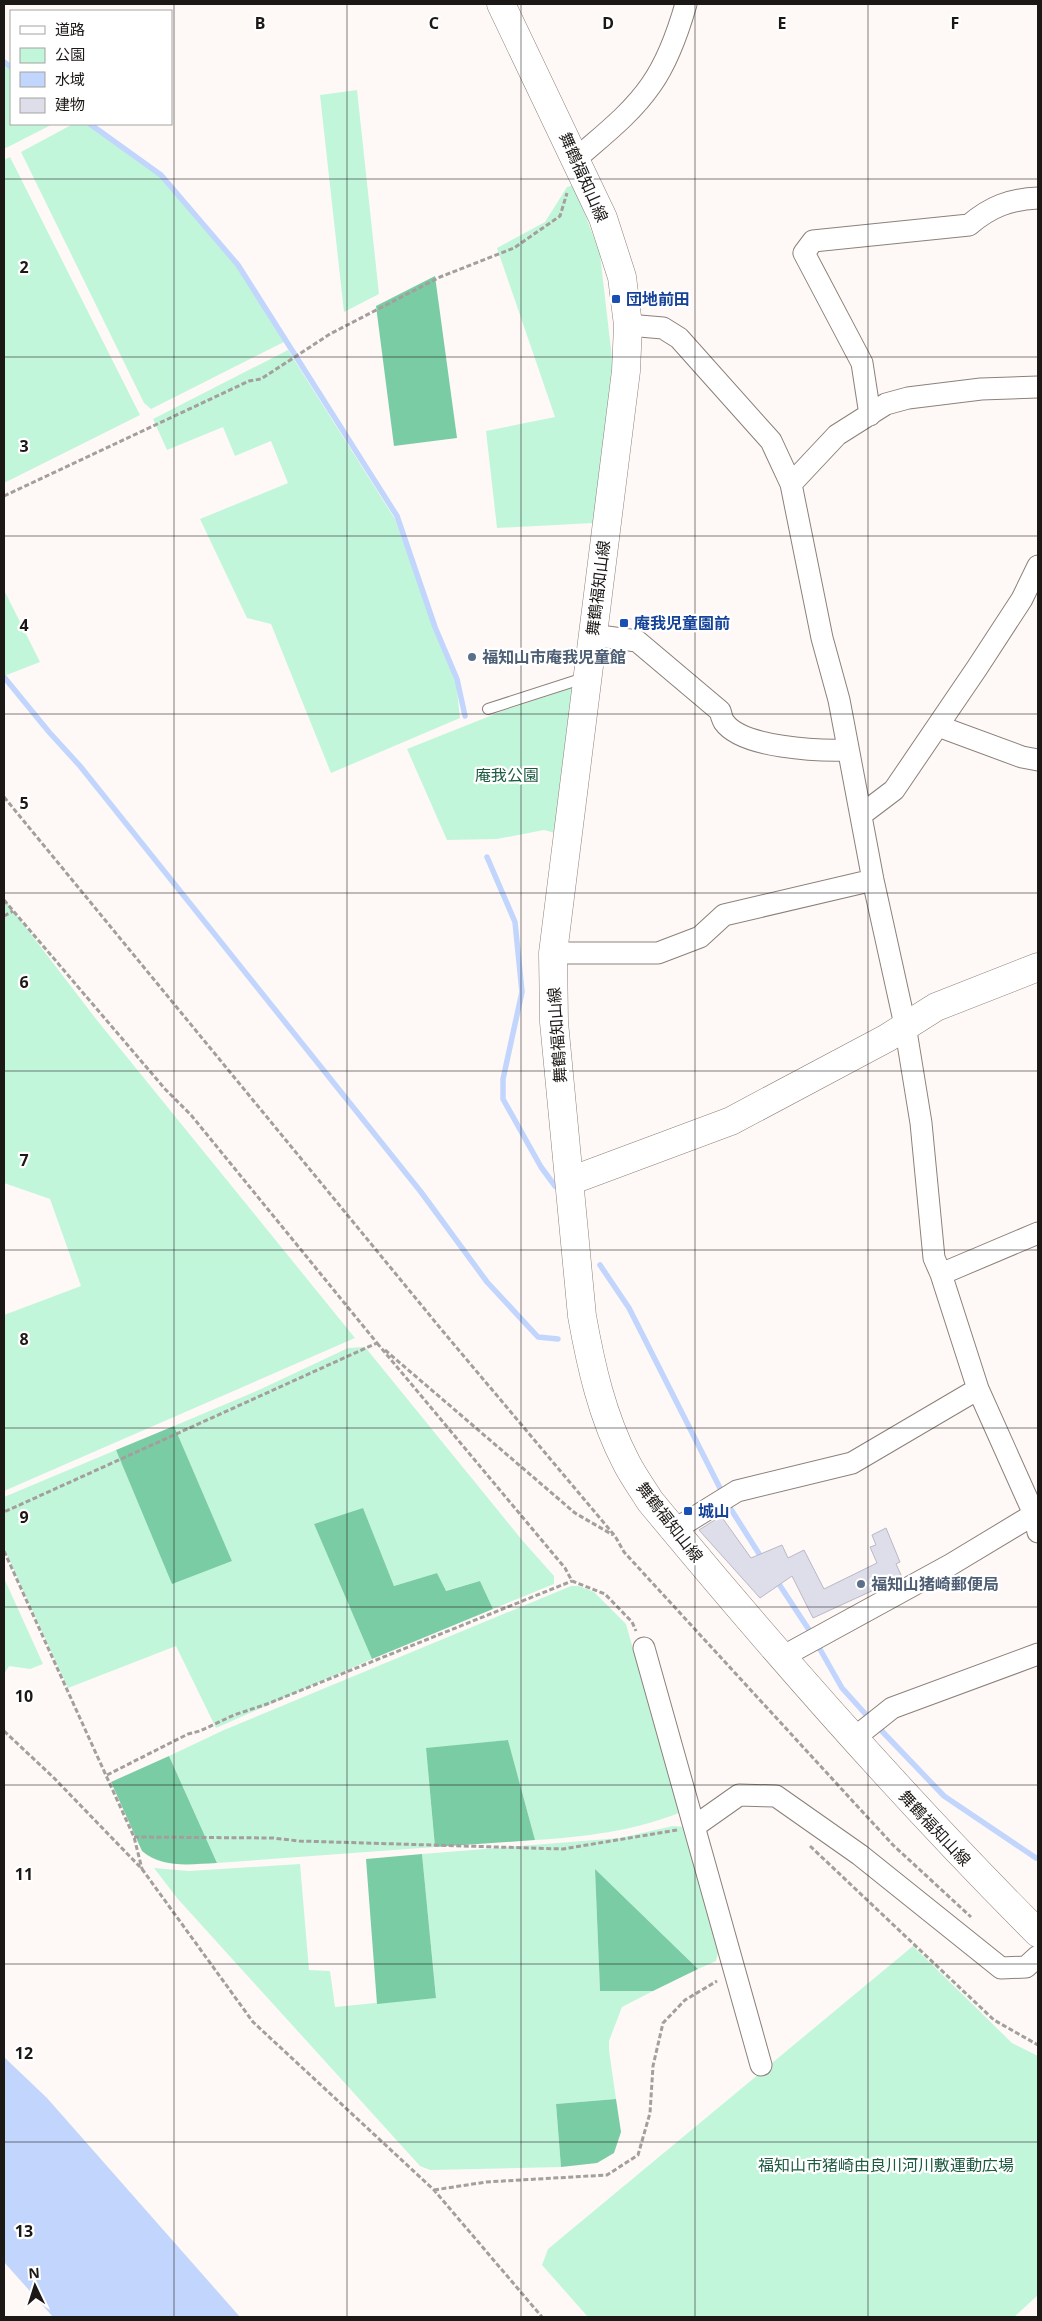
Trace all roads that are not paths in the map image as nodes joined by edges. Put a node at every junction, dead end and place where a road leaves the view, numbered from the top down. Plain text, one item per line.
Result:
1 (501, 4) edge
2 (686, 4) edge
3 (576, 159) junction
4 (1038, 198) edge
5 (628, 326) junction
6 (1038, 387) edge
7 (870, 414) junction
8 (791, 484) junction
9 (1038, 566) edge
10 (592, 635) junction
11 (588, 677) junction
12 (488, 709) dead end
13 (938, 726) junction
14 (848, 750) junction
15 (1038, 760) edge
16 (861, 815) junction
17 (873, 880) junction
18 (553, 953) junction
19 (1038, 967) edge
20 (905, 1025) junction
21 (570, 1180) junction
22 (1038, 1233) edge
23 (941, 1274) junction
24 (978, 1389) junction
25 (1037, 1519) edge
26 (674, 1530) junction
27 (644, 1648) road end
28 (1038, 1654) edge
29 (782, 1657) junction
30 (853, 1739) junction
31 (695, 1826) junction
32 (1038, 1933) edge
33 (1038, 1956) edge
34 (761, 2065) dead end

1 - 3 main road, 舞鶴福知山線
2 - 3 street
3 - 5 main road, 舞鶴福知山線
4 - 7 street
5 - 8 street
5 - 10 main road, 舞鶴福知山線
6 - 7 street
7 - 8 street
8 - 14 street
9 - 13 street
10 - 11 main road, 舞鶴福知山線
10 - 14 street
11 - 12 lane
11 - 18 main road, 舞鶴福知山線
13 - 15 street
13 - 16 street
14 - 16 street
16 - 17 street
17 - 18 street
17 - 20 street
18 - 21 main road, 舞鶴福知山線
19 - 20 main road
20 - 21 main road
20 - 23 street
21 - 26 main road, 舞鶴福知山線
22 - 23 street
23 - 24 street
24 - 25 street
24 - 26 street
25 - 29 street
26 - 29 main road, 舞鶴福知山線
27 - 31 street
28 - 30 street
29 - 30 main road, 舞鶴福知山線
30 - 32 main road, 舞鶴福知山線
31 - 33 street
31 - 34 street

